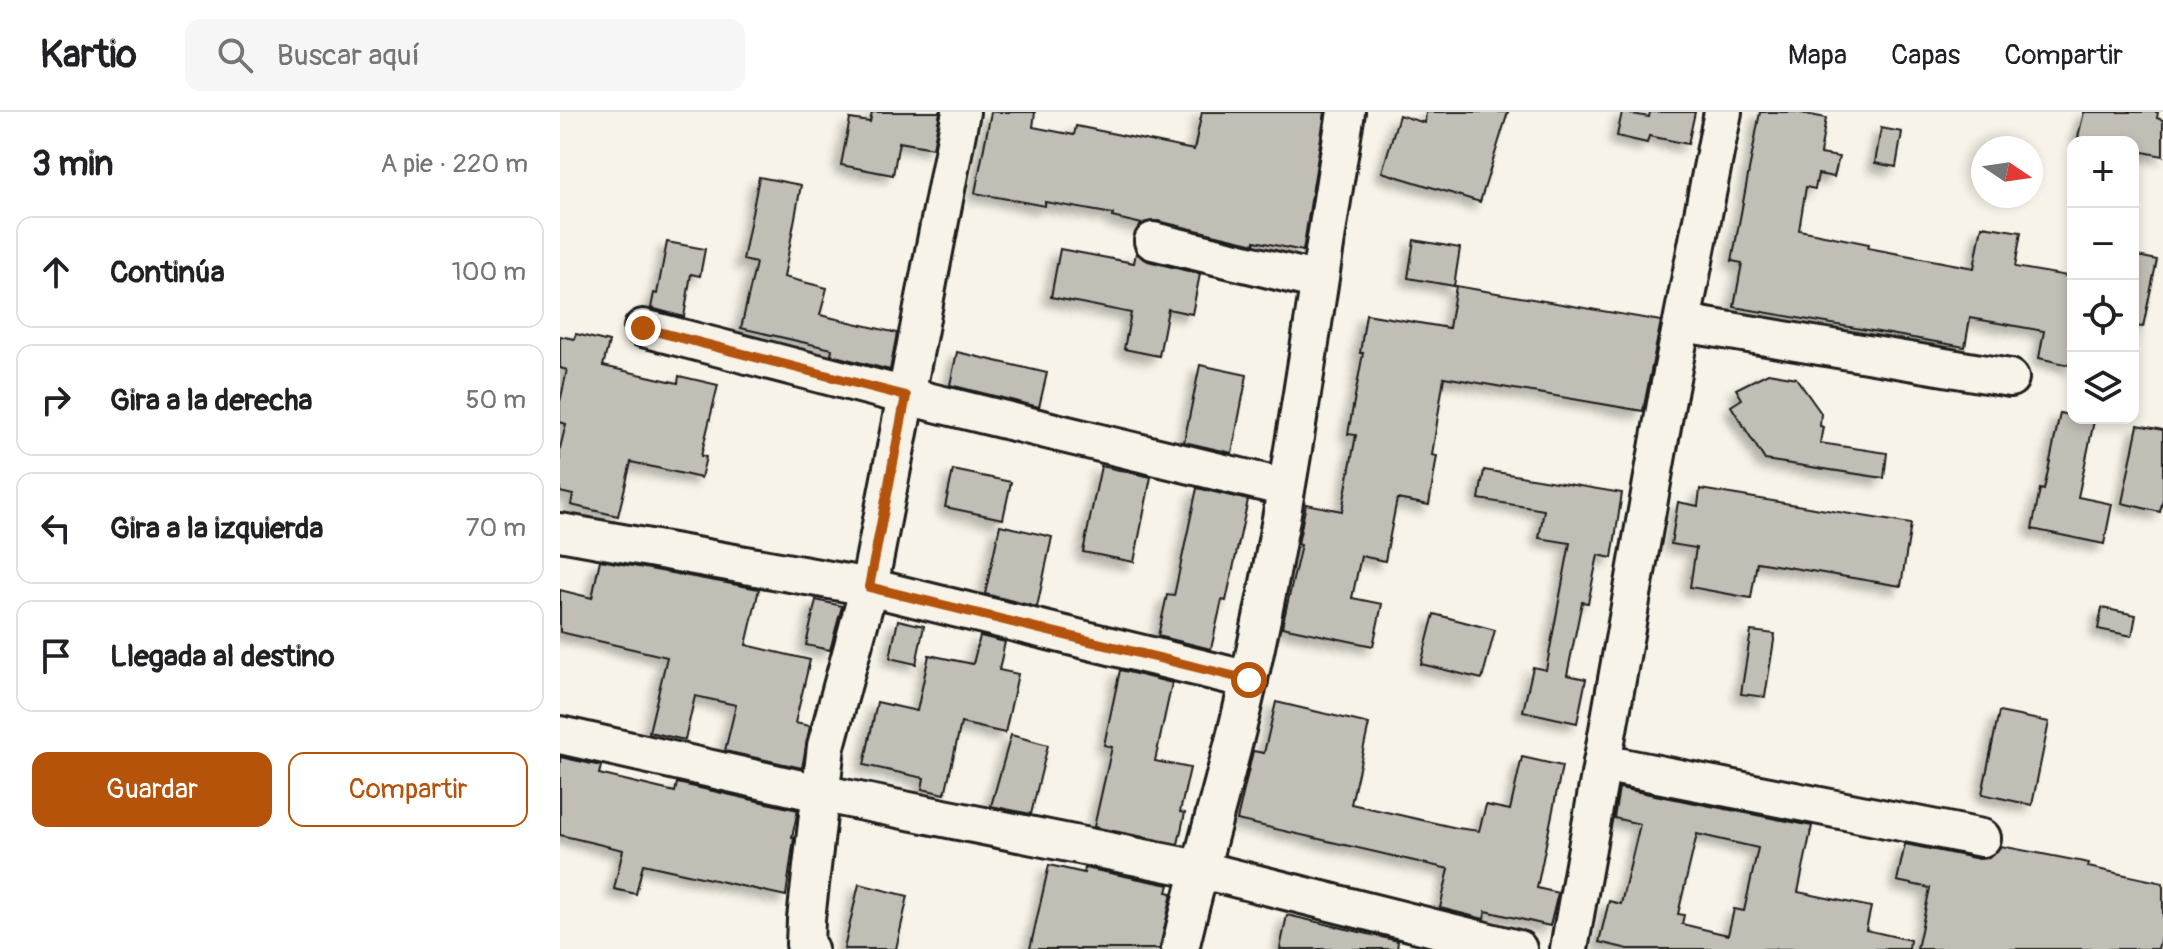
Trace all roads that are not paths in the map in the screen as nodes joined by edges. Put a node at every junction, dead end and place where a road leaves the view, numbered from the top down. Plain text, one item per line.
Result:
1 (961, 112) edge
2 (1346, 112) edge
3 (1723, 112) edge
4 (1153, 241) dead end
5 (1319, 281) junction
6 (1683, 323) junction
7 (643, 328) dead end
8 (2010, 378) dead end
9 (906, 396) junction
10 (1286, 488) junction
11 (560, 532) edge
12 (869, 587) junction
13 (1249, 680) junction
14 (560, 735) edge
15 (1602, 763) junction
16 (819, 793) junction
17 (1982, 838) dead end
18 (1198, 869) junction
19 (805, 947) edge
20 (1180, 949) edge
21 (1518, 949) edge
22 (1569, 949) edge

1 - 9 street
2 - 5 street
3 - 6 street
4 - 5 street
5 - 10 street
6 - 8 street
6 - 15 street
7 - 9 street
9 - 10 street
9 - 12 street
10 - 13 street
11 - 12 street
12 - 13 street
12 - 16 street
13 - 18 street
14 - 16 street
15 - 17 street
15 - 22 street
16 - 18 street
16 - 19 street
18 - 20 street
18 - 21 street

